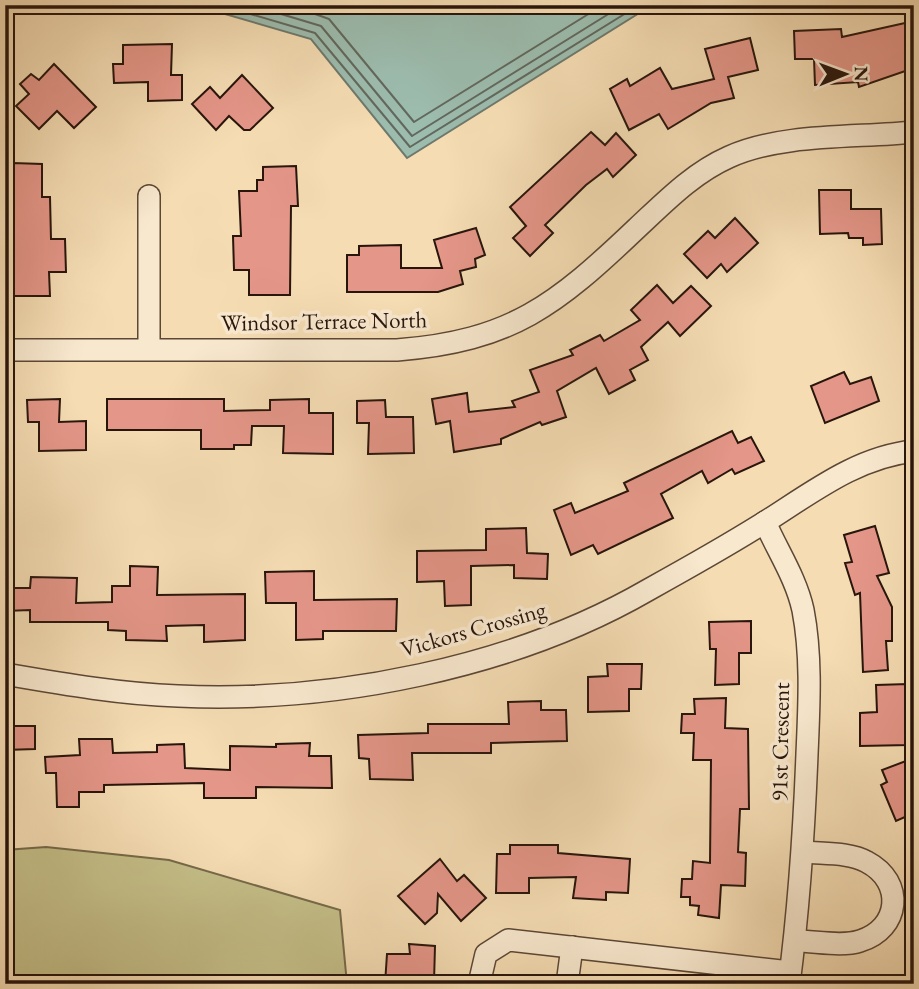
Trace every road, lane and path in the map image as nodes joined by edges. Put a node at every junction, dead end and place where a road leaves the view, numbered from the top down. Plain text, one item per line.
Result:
1 (914, 132) edge
2 (149, 196) dead end
3 (149, 349) junction
4 (5, 350) edge
5 (914, 451) edge
6 (765, 522) junction
7 (5, 674) edge
8 (804, 852) junction
9 (796, 941) junction
10 (572, 947) junction
11 (790, 978) edge
12 (479, 984) edge
13 (567, 984) edge

1 - 3 street, Windsor Terrace North
2 - 3 street
3 - 4 street, Windsor Terrace North
5 - 6 street, Vickors Crossing
6 - 7 street, Vickors Crossing
6 - 8 street, 91st Crescent
8 - 9 street, 91st Crescent
8 - 9 street
9 - 11 street, 91st Crescent
10 - 11 street, 91st Crescent
10 - 12 street, 91st Crescent
10 - 13 street

